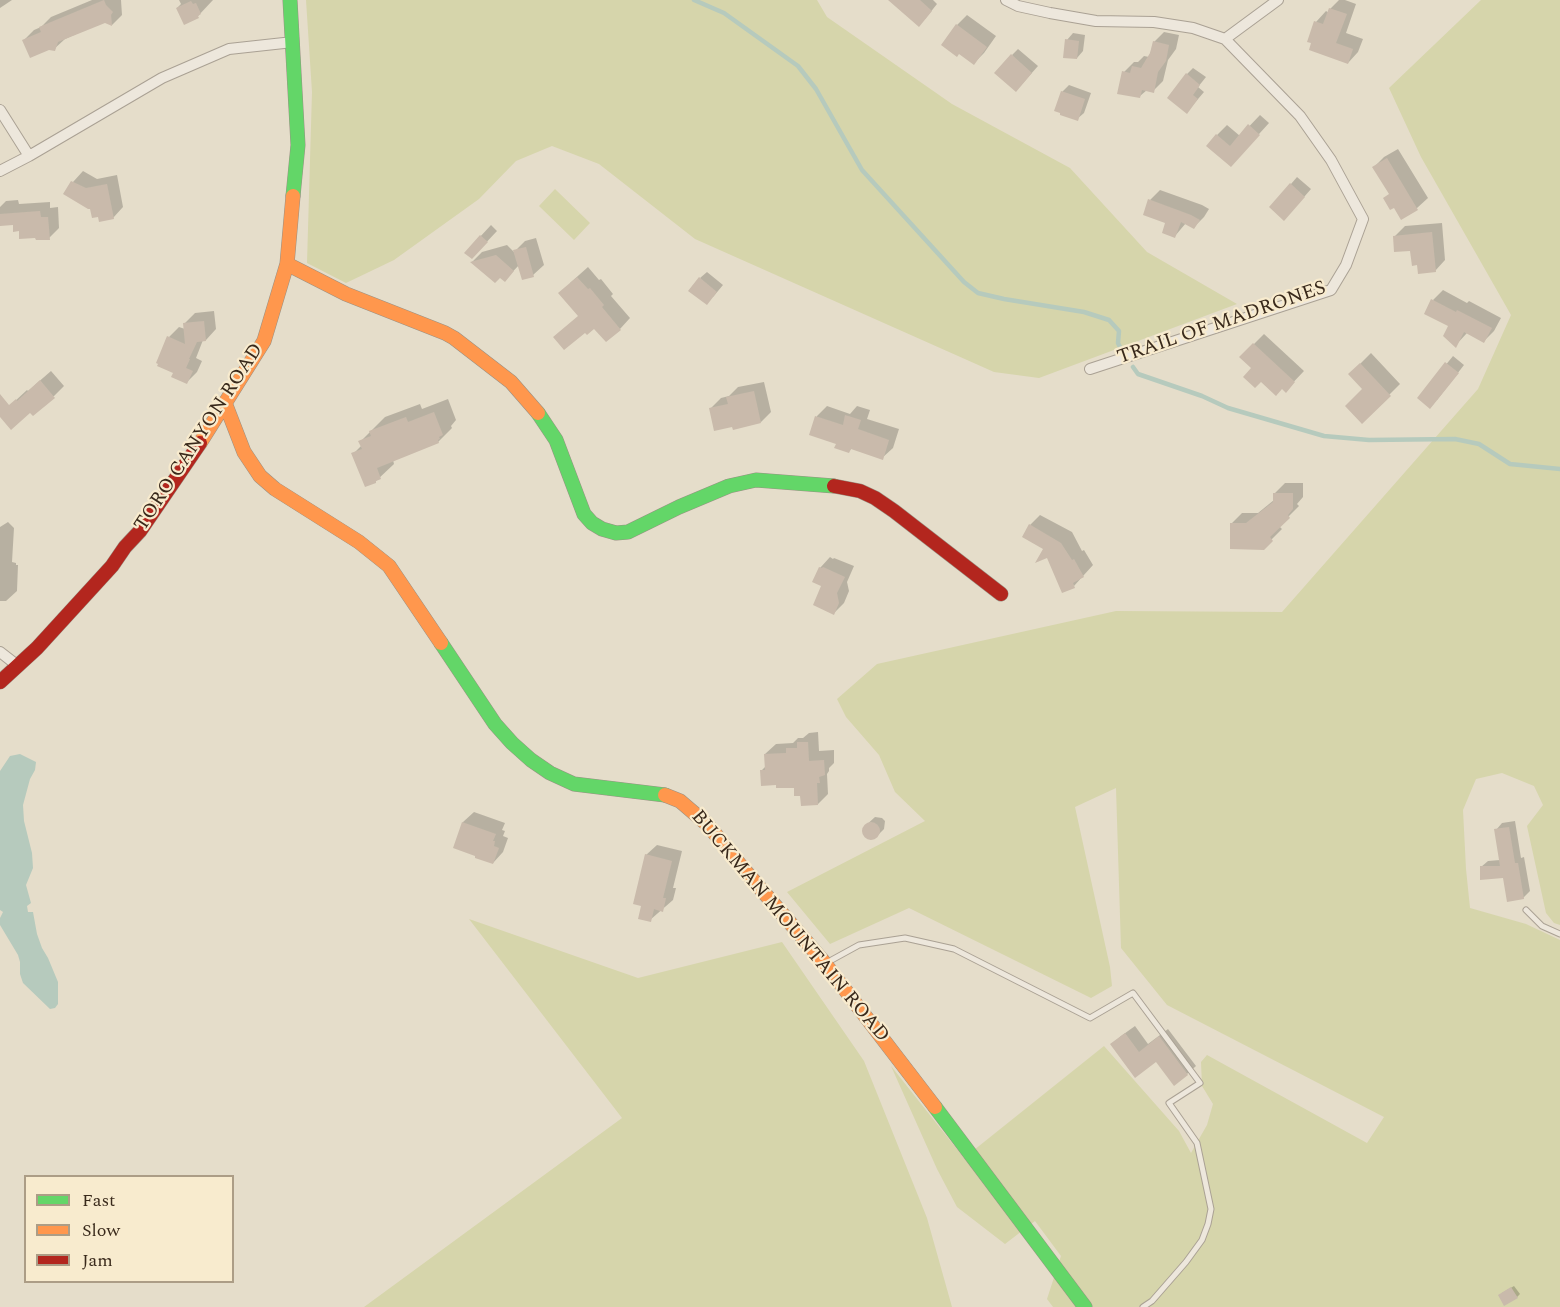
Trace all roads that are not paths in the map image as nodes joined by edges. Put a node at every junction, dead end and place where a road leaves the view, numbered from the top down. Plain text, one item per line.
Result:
1 (290, 0) edge
2 (1006, 0) edge
3 (1278, 0) edge
4 (1225, 39) junction
5 (293, 42) junction
6 (0, 110) edge
7 (29, 156) junction
8 (0, 171) edge
9 (287, 264) junction
10 (1090, 369) dead end
11 (225, 403) junction
12 (1001, 594) dead end
13 (0, 652) edge
14 (18, 666) junction
15 (0, 682) edge
16 (1526, 910) dead end
17 (1560, 934) edge
18 (825, 964) junction
19 (1085, 1307) edge
20 (1143, 1307) edge

1 - 5 street, TORO CANYON ROAD
2 - 4 street, TRAIL OF MADRONES
3 - 4 street
4 - 10 street, TRAIL OF MADRONES
5 - 7 street
5 - 9 street, TORO CANYON ROAD
6 - 7 street
7 - 8 street
9 - 11 street, TORO CANYON ROAD
9 - 12 street
11 - 14 street, TORO CANYON ROAD
11 - 18 street, BUCKMAN MOUNTAIN ROAD
13 - 14 street
14 - 15 street, TORO CANYON ROAD
16 - 17 lane
18 - 19 street, BUCKMAN MOUNTAIN ROAD
18 - 20 lane

